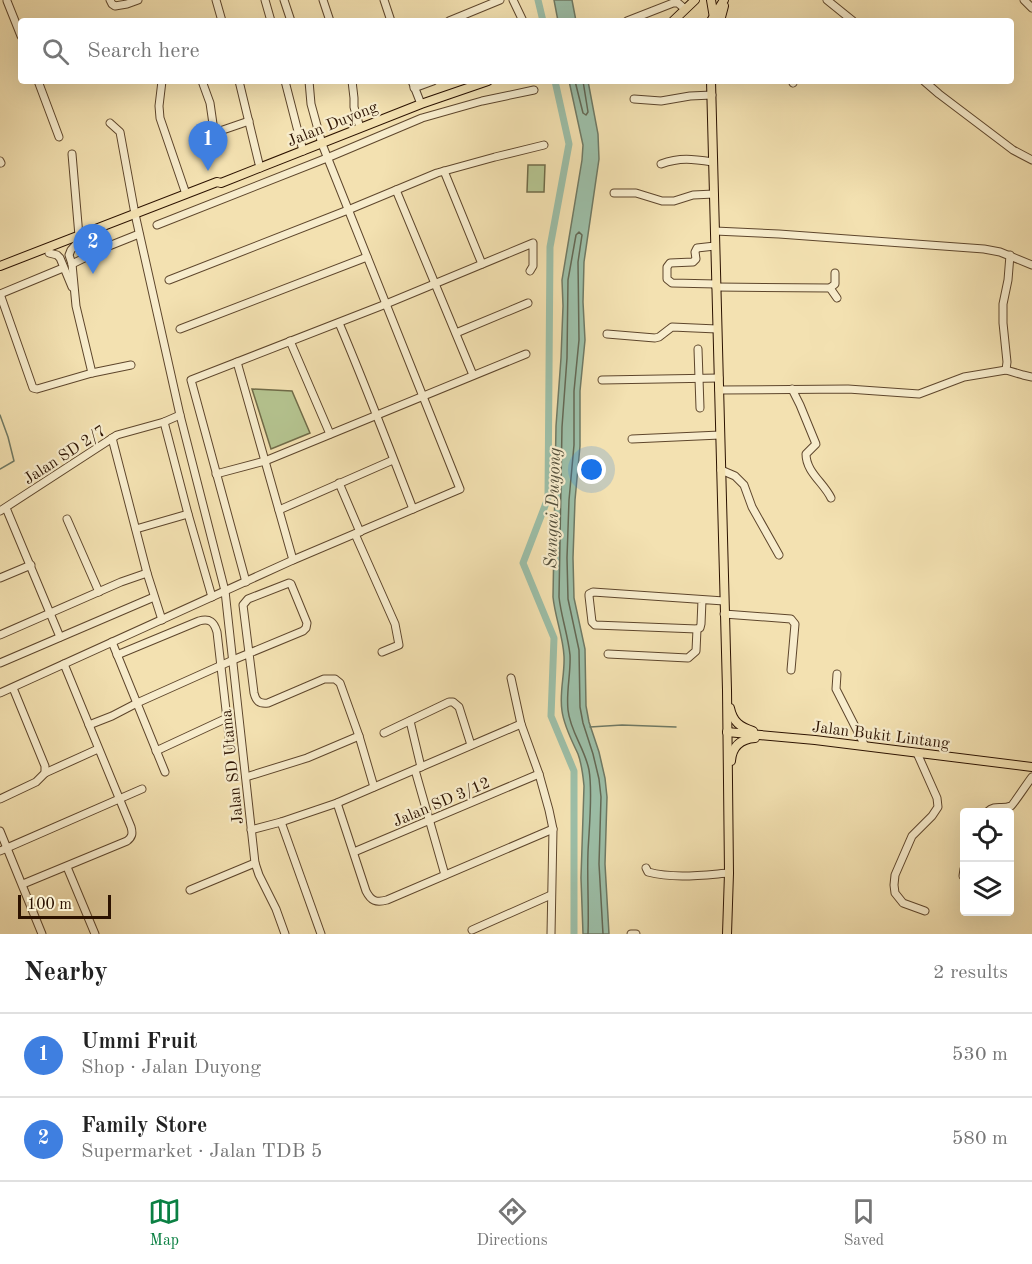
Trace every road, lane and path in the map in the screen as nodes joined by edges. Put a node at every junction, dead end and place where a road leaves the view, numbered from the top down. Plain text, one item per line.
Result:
1 (8, 0) edge
2 (110, 0) edge
3 (138, 0) edge
4 (216, 0) edge
5 (265, 0) edge
6 (284, 0) edge
7 (323, 0) edge
8 (384, 0) edge
9 (500, 0) edge
10 (513, 0) edge
11 (695, 0) edge
12 (711, 0) edge
13 (725, 0) edge
14 (827, 0) edge
15 (1024, 0) edge
16 (0, 3) edge
17 (687, 4) edge
18 (1032, 8) edge
19 (221, 18) edge
20 (270, 18) edge
21 (290, 18) edge
22 (329, 18) edge
23 (390, 18) edge
24 (456, 18) edge
25 (522, 18) edge
26 (635, 18) edge
27 (676, 18) edge
28 (715, 18) edge
29 (716, 18) edge
30 (849, 18) edge
31 (18, 28) edge
32 (39, 84) edge
33 (162, 84) edge
34 (203, 84) edge
35 (239, 84) edge
36 (286, 84) edge
37 (309, 84) edge
38 (352, 84) edge
39 (479, 84) edge
40 (927, 84) edge
41 (413, 85) edge
42 (711, 85) edge
43 (534, 90) dead end
44 (634, 99) dead end
45 (421, 104) junction
46 (249, 121) junction
47 (110, 123) dead end
48 (360, 128) junction
49 (59, 137) dead end
50 (322, 144) junction
51 (544, 145) dead end
52 (303, 151) junction
53 (72, 154) dead end
54 (327, 158) junction
55 (1032, 160) edge
56 (713, 162) junction
57 (661, 164) dead end
58 (260, 168) junction
59 (444, 171) junction
60 (221, 183) junction
61 (396, 190) junction
62 (614, 193) dead end
63 (186, 194) junction
64 (714, 194) junction
65 (348, 210) junction
66 (135, 217) junction
67 (157, 225) dead end
68 (715, 231) junction
69 (139, 234) junction
70 (79, 239) junction
71 (715, 246) junction
72 (48, 253) junction
73 (1010, 255) junction
74 (367, 257) junction
75 (72, 264) junction
76 (483, 264) junction
77 (1032, 265) edge
78 (0, 267) edge
79 (63, 268) junction
80 (530, 271) dead end
81 (0, 272) edge
82 (835, 273) dead end
83 (169, 280) dead end
84 (436, 283) junction
85 (716, 286) junction
86 (830, 288) junction
87 (75, 292) junction
88 (0, 294) edge
89 (837, 298) dead end
90 (528, 303) dead end
91 (386, 304) junction
92 (339, 322) junction
93 (180, 329) dead end
94 (717, 329) junction
95 (456, 333) junction
96 (607, 334) dead end
97 (290, 341) junction
98 (698, 349) dead end
99 (526, 354) dead end
100 (237, 362) junction
101 (131, 365) dead end
102 (1007, 366) junction
103 (92, 373) junction
104 (473, 375) junction
105 (1032, 377) edge
106 (718, 378) junction
107 (699, 379) junction
108 (602, 380) dead end
109 (792, 389) junction
110 (719, 390) junction
111 (423, 396) junction
112 (700, 408) dead end
113 (180, 415) junction
114 (377, 415) junction
115 (164, 422) junction
116 (330, 434) junction
117 (720, 435) junction
118 (112, 438) junction
119 (633, 439) dead end
120 (393, 460) junction
121 (265, 461) junction
122 (721, 470) junction
123 (216, 474) junction
124 (339, 483) junction
125 (831, 498) dead end
126 (3, 509) edge
127 (413, 509) junction
128 (279, 510) junction
129 (188, 514) junction
130 (67, 519) dead end
131 (136, 529) junction
132 (357, 533) junction
133 (779, 555) dead end
134 (293, 560) junction
135 (31, 565) junction
136 (147, 573) junction
137 (0, 578) edge
138 (246, 582) junction
139 (225, 591) junction
140 (99, 592) junction
141 (154, 597) junction
142 (212, 597) junction
143 (702, 600) junction
144 (724, 601) junction
145 (51, 613) junction
146 (724, 614) junction
147 (162, 620) junction
148 (697, 629) junction
149 (0, 635) edge
150 (60, 637) junction
151 (112, 642) junction
152 (382, 652) dead end
153 (249, 654) junction
154 (608, 654) dead end
155 (117, 655) junction
156 (233, 660) junction
157 (0, 663) edge
158 (64, 664) junction
159 (221, 665) junction
160 (790, 670) dead end
161 (837, 674) dead end
162 (511, 678) dead end
163 (13, 688) junction
164 (727, 690) junction
165 (0, 693) edge
166 (137, 703) junction
167 (227, 718) junction
168 (410, 721) junction
169 (521, 724) junction
170 (89, 725) junction
171 (727, 732) junction
172 (384, 733) dead end
173 (359, 736) junction
174 (789, 738) junction
175 (230, 745) dead end
176 (471, 745) junction
177 (865, 746) junction
178 (98, 749) junction
179 (156, 751) junction
180 (917, 753) junction
181 (1032, 767) edge
182 (418, 768) junction
183 (165, 772) dead end
184 (45, 773) junction
185 (539, 774) junction
186 (246, 777) junction
187 (1032, 777) edge
188 (374, 787) junction
189 (142, 789) dead end
190 (728, 798) junction
191 (0, 799) edge
192 (119, 799) junction
193 (337, 803) junction
194 (993, 808) edge
195 (430, 821) junction
196 (281, 822) junction
197 (553, 829) junction
198 (251, 830) junction
199 (0, 831) edge
200 (4, 849) edge
201 (354, 852) junction
202 (255, 863) junction
203 (67, 867) junction
204 (646, 868) dead end
205 (729, 873) junction
206 (445, 875) junction
207 (23, 884) junction
208 (190, 890) dead end
209 (551, 895) junction
210 (925, 911) dead end
211 (472, 930) dead end
212 (42, 934) edge
213 (95, 934) edge
214 (285, 934) edge
215 (321, 934) edge
216 (551, 934) edge
217 (631, 934) edge
218 (636, 934) edge
219 (727, 934) edge

1 - 16 street
1 - 31 street
2 - 3 street
4 - 19 street
5 - 20 street
6 - 21 street
7 - 22 street
8 - 23 street
9 - 24 street
10 - 25 street
11 - 17 main road
12 - 28 main road
13 - 29 main road
14 - 30 street
15 - 18 street
17 - 26 street
17 - 27 main road
32 - 49 street
33 - 63 street
34 - 46 street
35 - 46 street
36 - 52 street
37 - 50 street
38 - 48 street
39 - 45 main road, Jalan Duyong
40 - 55 street
41 - 45 street
42 - 44 street
42 - 56 main road
43 - 54 street
45 - 48 main road, Jalan Duyong
46 - 58 street
47 - 66 street, Jalan SD Utama
48 - 50 main road, Jalan Duyong
50 - 52 main road, Jalan Duyong
50 - 54 street
51 - 59 street
52 - 58 main road, Jalan Duyong
53 - 70 street
54 - 65 street
54 - 67 street
56 - 57 street
56 - 64 main road
58 - 60 main road, Jalan Duyong
59 - 61 street
59 - 76 street
60 - 63 main road, Jalan Duyong
60 - 66 main road, Jalan Duyong
61 - 65 street
61 - 84 street
62 - 64 street
63 - 66 main road, Jalan Duyong
64 - 68 main road
65 - 74 street
65 - 83 street
66 - 69 street, Jalan SD Utama
66 - 70 main road, Jalan Duyong
68 - 71 main road
68 - 73 street
69 - 75 street
69 - 113 street, Jalan SD Utama
70 - 72 main road, Jalan Duyong
70 - 75 street
70 - 78 main road, Jalan Duyong
71 - 85 main road
71 - 85 street
72 - 79 street
72 - 81 main road, Jalan Duyong
73 - 77 street
73 - 102 street
74 - 91 street
74 - 93 street
75 - 87 street
76 - 80 street
76 - 84 street
79 - 87 street
79 - 88 street
82 - 86 street
84 - 91 street
84 - 95 street
85 - 86 street
85 - 94 main road
86 - 89 street
87 - 103 street
88 - 103 street
90 - 95 street
91 - 92 street
91 - 111 street
92 - 97 street
92 - 114 street
94 - 96 street
94 - 106 main road
95 - 104 street
97 - 100 street
97 - 116 street
98 - 107 street
99 - 104 street
100 - 121 street
100 - 123 street
101 - 103 street
102 - 105 street
102 - 109 street
104 - 111 street
106 - 107 street
106 - 110 main road
107 - 108 street
107 - 112 street
109 - 110 street
109 - 125 street
110 - 117 main road
111 - 114 street
111 - 127 street
113 - 115 street, Jalan SD 2/7
113 - 139 street, Jalan SD Utama
114 - 116 street
114 - 120 street
115 - 118 street, Jalan SD 2/7
115 - 129 street
116 - 121 street
117 - 119 street
117 - 122 main road
118 - 126 street, Jalan SD 2/7
118 - 131 street
120 - 124 street
120 - 127 street
121 - 123 street
121 - 128 street
122 - 133 street
122 - 144 main road
123 - 138 street
124 - 128 street
124 - 132 street
126 - 135 street
127 - 132 street
128 - 134 street
129 - 131 street
129 - 142 street
130 - 140 street
131 - 136 street
132 - 134 street
132 - 152 street
134 - 138 street
135 - 137 street
135 - 145 street
136 - 140 street
136 - 141 street
138 - 139 street
139 - 142 street
139 - 156 street, Jalan SD Utama
140 - 145 street
141 - 147 street
141 - 150 street
142 - 147 street
143 - 144 street
143 - 148 street
143 - 148 street
144 - 146 main road
145 - 149 street
145 - 150 street
146 - 160 street
146 - 164 main road
147 - 151 street
148 - 154 street
150 - 157 street
151 - 155 street
151 - 158 street
153 - 153 street
153 - 156 street
153 - 173 street
155 - 159 street
155 - 166 street
156 - 159 street
156 - 186 street, Jalan SD Utama
158 - 163 street
158 - 170 street
159 - 166 street
159 - 167 street
161 - 177 street
162 - 169 street
163 - 165 street
163 - 184 street
164 - 171 main road
164 - 174 main road
166 - 170 street
166 - 179 street
167 - 175 street
167 - 179 street
168 - 172 street
168 - 176 street
168 - 182 street
169 - 176 street
169 - 185 street
170 - 178 street
171 - 174 main road, Jalan Bukit Lintang
171 - 190 main road
173 - 186 street
173 - 188 street
174 - 177 main road, Jalan Bukit Lintang
174 - 190 main road
176 - 182 street
177 - 180 main road, Jalan Bukit Lintang
178 - 184 street
178 - 192 street
179 - 183 street
180 - 181 main road, Jalan Bukit Lintang
180 - 210 street
182 - 188 street
182 - 195 street
184 - 191 street
185 - 195 street, Jalan SD 3/12
185 - 197 street
186 - 198 street, Jalan SD Utama
187 - 194 street
188 - 193 street
189 - 192 street
190 - 205 main road
192 - 200 street
192 - 203 street
193 - 196 street
193 - 201 street
195 - 201 street, Jalan SD 3/12
195 - 206 street
196 - 198 street
196 - 215 street
197 - 206 street
197 - 209 street
198 - 202 street, Jalan SD Utama
199 - 200 street
200 - 207 street
201 - 206 street
202 - 208 street
202 - 214 street, Jalan SD Utama
203 - 207 street
203 - 213 street
204 - 205 street
205 - 219 main road
207 - 212 street
209 - 211 street
209 - 216 street
217 - 218 street

